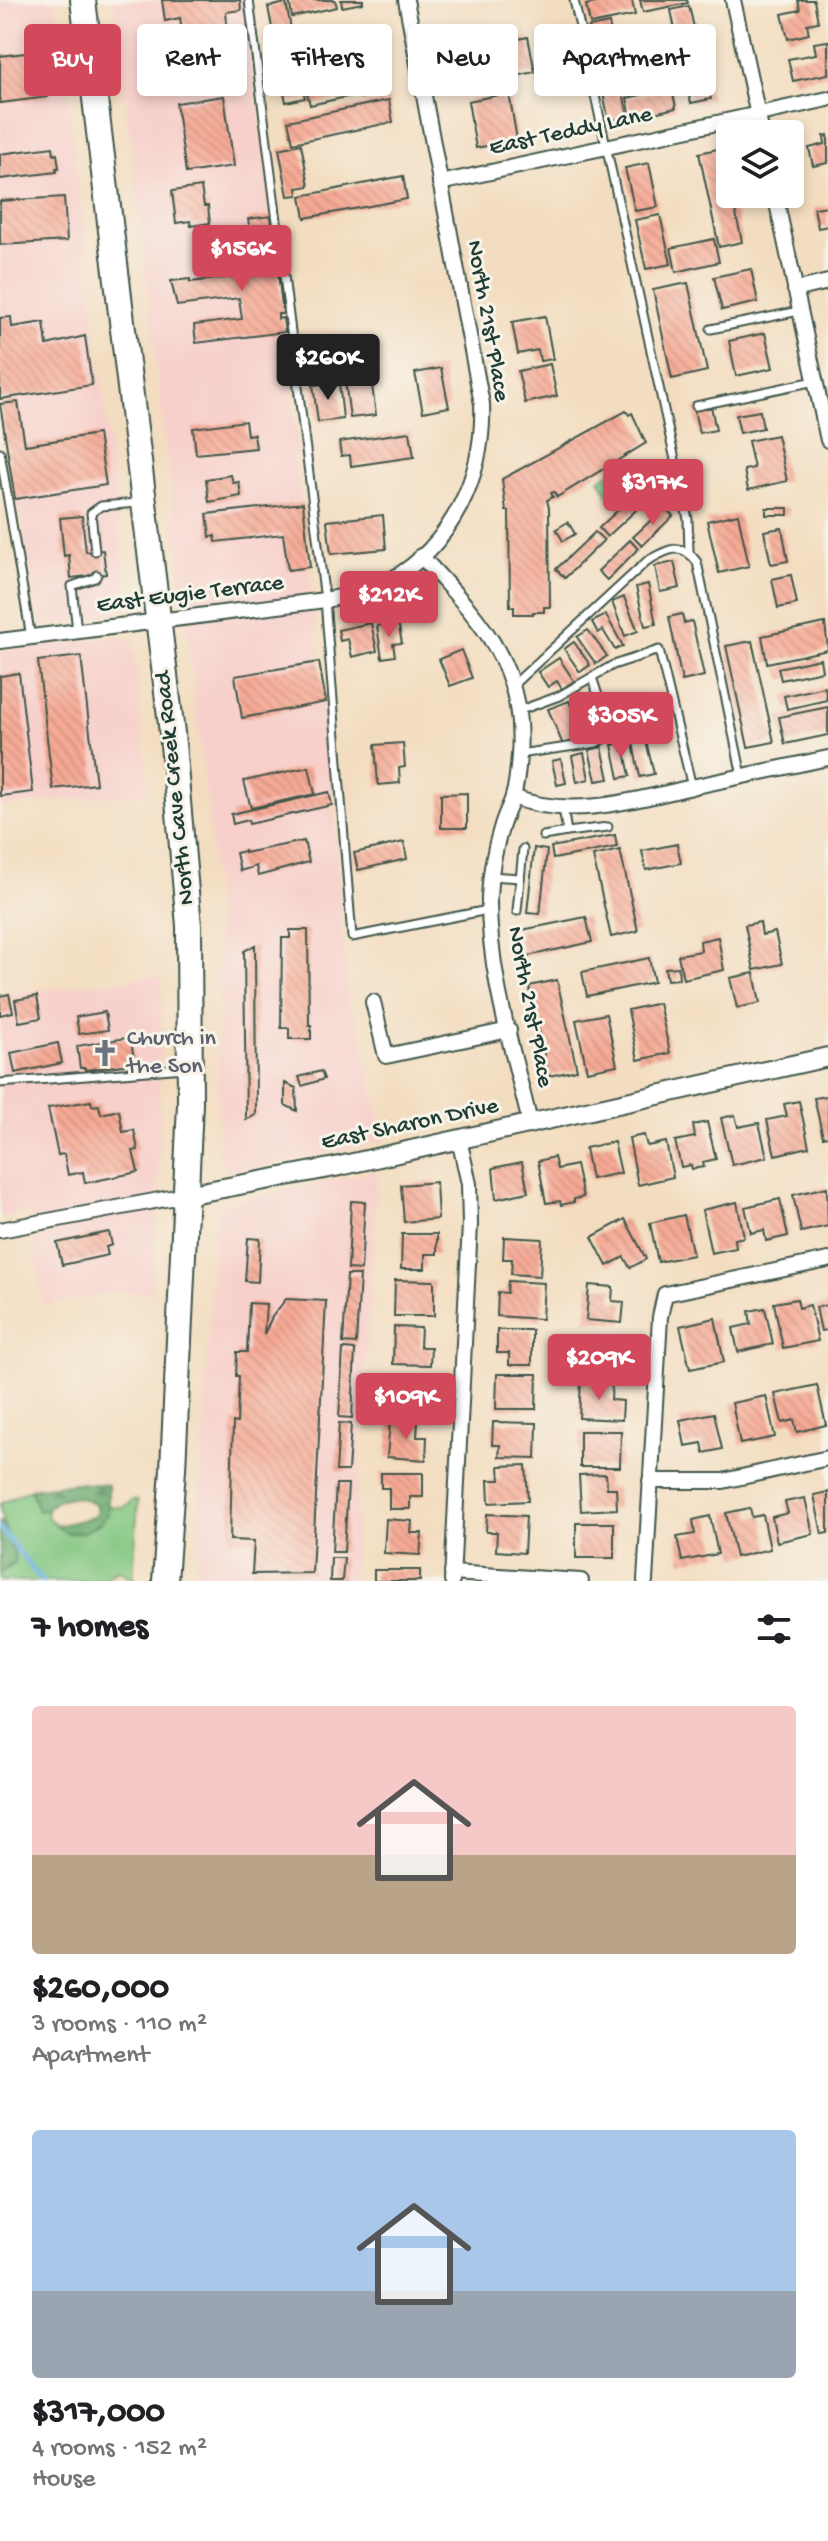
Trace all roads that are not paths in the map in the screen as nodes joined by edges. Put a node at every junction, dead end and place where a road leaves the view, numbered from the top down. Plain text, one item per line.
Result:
1 (83, 0) edge
2 (249, 0) edge
3 (406, 0) edge
4 (574, 0) edge
5 (733, 0) edge
6 (828, 99) edge
7 (758, 113) junction
8 (759, 120) edge
9 (606, 146) junction
10 (440, 183) junction
11 (778, 208) edge
12 (828, 282) edge
13 (795, 290) junction
14 (799, 311) junction
15 (711, 329) dead end
16 (815, 381) junction
17 (696, 406) dead end
18 (828, 440) edge
19 (0, 452) edge
20 (144, 502) junction
21 (95, 551) dead end
22 (689, 551) junction
23 (421, 556) junction
24 (97, 575) dead end
25 (325, 600) junction
26 (158, 620) junction
27 (77, 631) junction
28 (31, 638) junction
29 (0, 641) edge
30 (592, 677) junction
31 (512, 686) junction
32 (518, 711) junction
33 (519, 754) junction
34 (828, 758) edge
35 (742, 776) junction
36 (692, 787) junction
37 (513, 797) junction
38 (563, 808) junction
39 (608, 827) dead end
40 (567, 832) junction
41 (543, 836) dead end
42 (523, 849) dead end
43 (491, 876) junction
44 (520, 878) junction
45 (489, 909) junction
46 (517, 911) dead end
47 (373, 1002) dead end
48 (509, 1030) junction
49 (828, 1057) edge
50 (190, 1068) junction
51 (0, 1083) edge
52 (530, 1123) junction
53 (459, 1139) junction
54 (186, 1195) junction
55 (0, 1230) edge
56 (828, 1260) edge
57 (828, 1458) edge
58 (650, 1481) junction
59 (452, 1577) edge
60 (165, 1581) edge
61 (581, 1581) edge
62 (645, 1581) edge

1 - 20 main road, North Cave Creek Road
2 - 25 lane
3 - 10 street, North 21st Place
4 - 9 lane
5 - 7 street
6 - 7 street, East Teddy Lane
7 - 8 street
7 - 9 street, East Teddy Lane
9 - 10 street, East Teddy Lane
9 - 22 lane
10 - 23 street, North 21st Place
11 - 13 street
12 - 13 street
13 - 14 street
14 - 15 lane
14 - 16 street
16 - 17 lane
16 - 18 street
19 - 28 lane
20 - 21 lane
20 - 26 main road, North Cave Creek Road
22 - 31 lane
22 - 35 lane
23 - 25 street, East Eugie Terrace
23 - 31 street, North 21st Place
24 - 27 lane
25 - 26 street, East Eugie Terrace
25 - 45 lane
26 - 27 street, East Eugie Terrace
26 - 50 main road, North Cave Creek Road
27 - 28 street, East Eugie Terrace
28 - 29 street, East Eugie Terrace
30 - 32 lane
30 - 33 lane
30 - 36 lane
31 - 32 street, North 21st Place
32 - 33 street, North 21st Place
33 - 37 street, North 21st Place
34 - 35 street
35 - 36 street
36 - 38 street
37 - 38 street
37 - 43 street, North 21st Place
38 - 40 lane
39 - 40 lane
40 - 41 lane
42 - 44 lane
43 - 44 lane
43 - 45 street, North 21st Place
44 - 46 lane
45 - 48 street, North 21st Place
47 - 48 street
48 - 52 street, North 21st Place
49 - 52 street, East Sharon Drive
50 - 51 lane
50 - 54 main road, North Cave Creek Road
52 - 53 street, East Sharon Drive
53 - 54 street, East Sharon Drive
53 - 59 street
54 - 55 street, East Sharon Drive
54 - 60 main road, North Cave Creek Road
56 - 58 street
57 - 58 street
58 - 62 street
59 - 61 street

